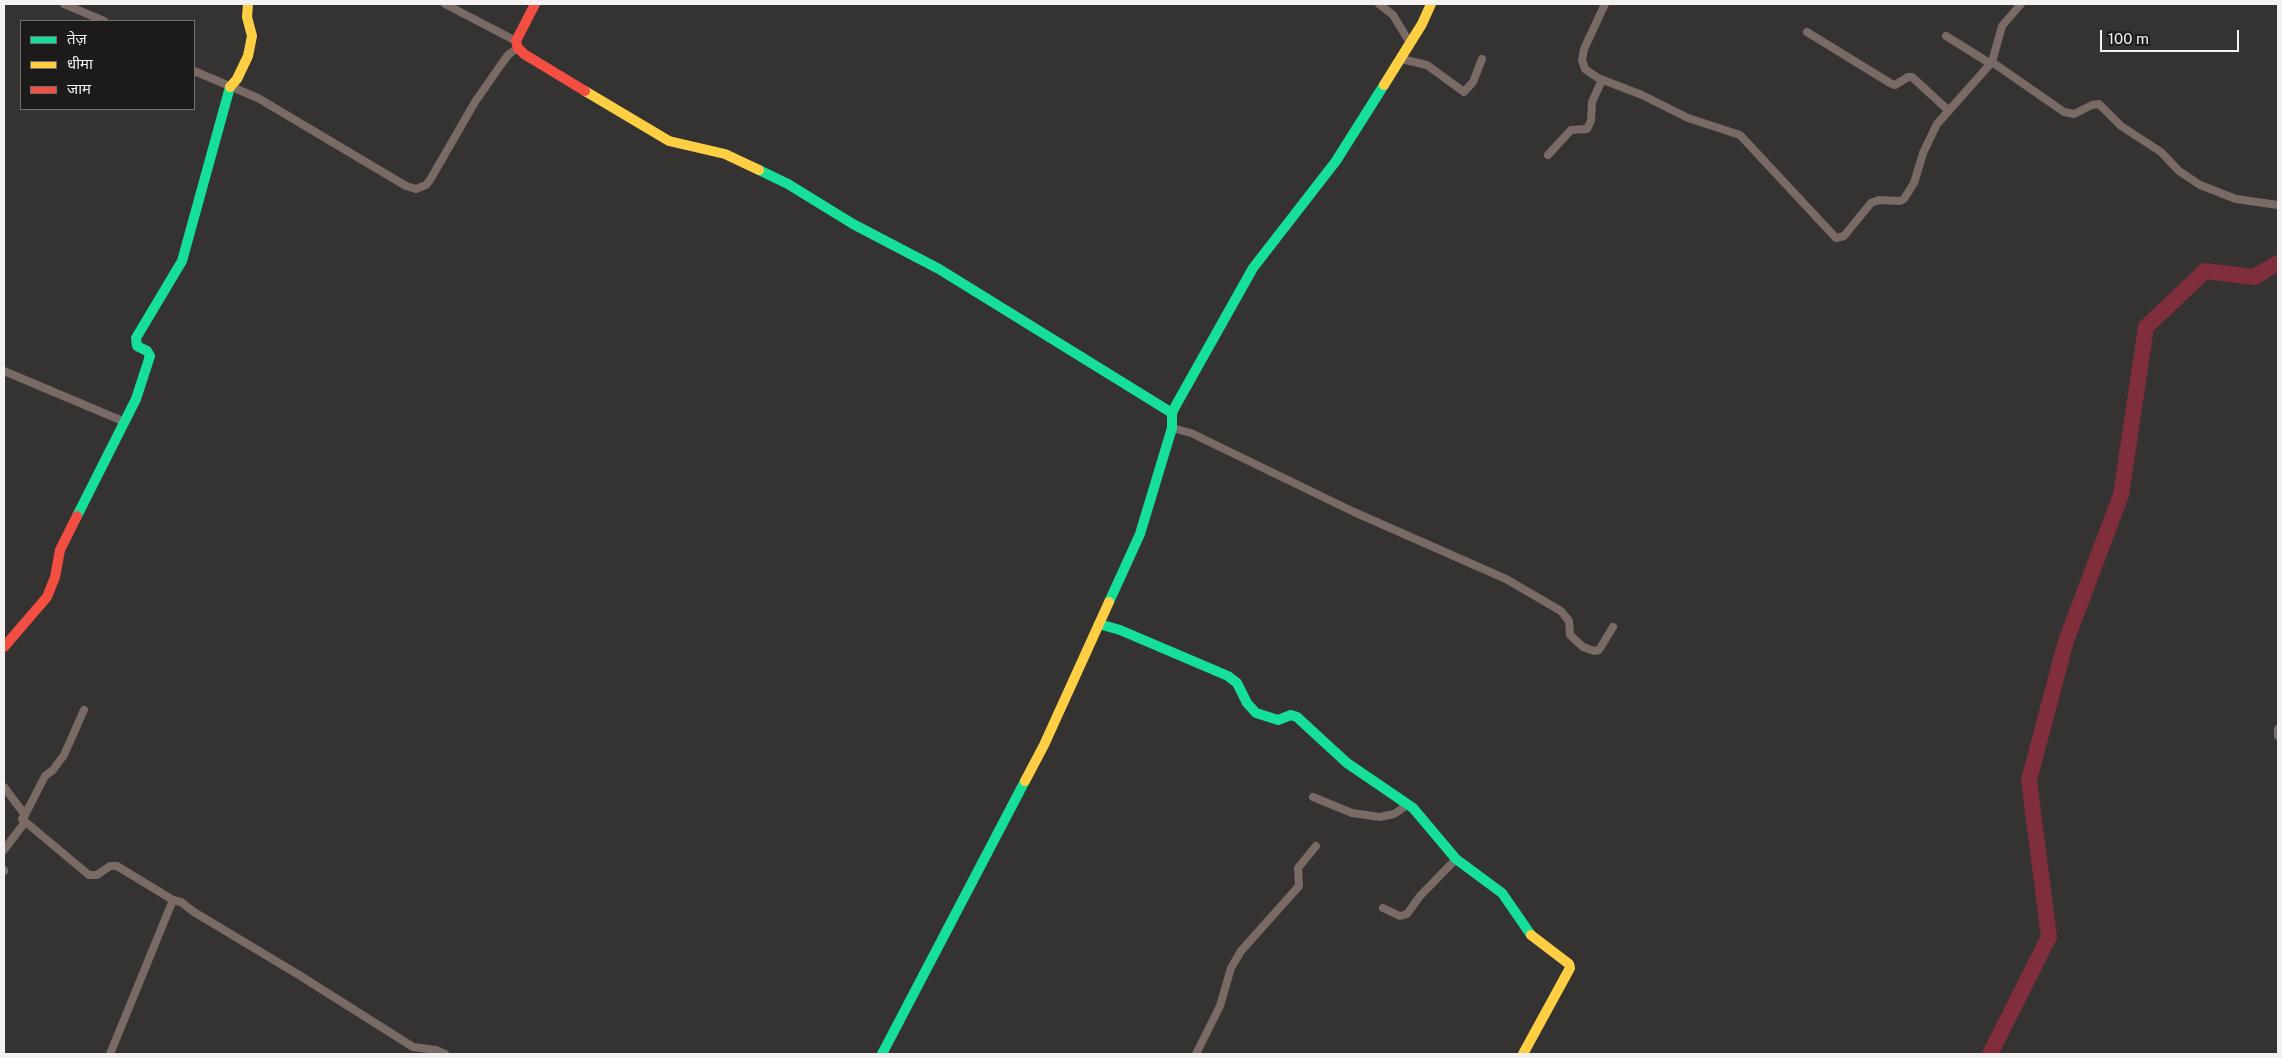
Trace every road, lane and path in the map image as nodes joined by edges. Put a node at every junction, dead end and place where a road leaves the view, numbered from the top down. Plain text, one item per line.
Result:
1 (64, 4) edge
2 (248, 4) edge
3 (445, 4) edge
4 (536, 4) edge
5 (1379, 4) edge
6 (1430, 4) edge
7 (1605, 4) edge
8 (2021, 4) edge
9 (102, 20) edge
10 (1806, 32) dead end
11 (1946, 36) dead end
12 (1410, 42) junction
13 (517, 44) junction
14 (1401, 59) junction
15 (1482, 59) dead end
16 (1992, 63) junction
17 (195, 71) edge
18 (1602, 80) junction
19 (230, 85) junction
20 (1948, 110) junction
21 (1548, 155) dead end
22 (2278, 205) edge
23 (4, 371) edge
24 (1172, 413) junction
25 (125, 422) junction
26 (1172, 428) junction
27 (1099, 624) junction
28 (1613, 627) dead end
29 (4, 647) edge
30 (84, 710) dead end
31 (2278, 728) edge
32 (2278, 736) edge
33 (4, 787) edge
34 (1313, 797) dead end
35 (1404, 801) junction
36 (25, 818) junction
37 (1316, 846) dead end
38 (4, 850) edge
39 (1456, 859) junction
40 (173, 900) junction
41 (1383, 908) dead end
42 (110, 1054) edge
43 (445, 1054) edge
44 (882, 1054) edge
45 (1196, 1054) edge
46 (1523, 1054) edge

1 - 9 street
2 - 19 street
3 - 13 street
4 - 13 street
5 - 12 street
6 - 12 street
7 - 18 street
8 - 16 street
10 - 20 street
11 - 16 street
12 - 14 street
13 - 19 street
13 - 24 street
14 - 15 street
14 - 24 street
16 - 20 street
16 - 22 street
17 - 19 street
18 - 20 street
18 - 21 street
19 - 25 street
23 - 25 street
24 - 26 street
25 - 29 street
26 - 27 street
26 - 28 street
27 - 35 street
27 - 44 street
30 - 36 street
31 - 32 street
33 - 36 street
34 - 35 street
35 - 39 street
36 - 38 street
36 - 40 street
37 - 45 street
39 - 41 street
39 - 46 street
40 - 42 street
40 - 43 street

